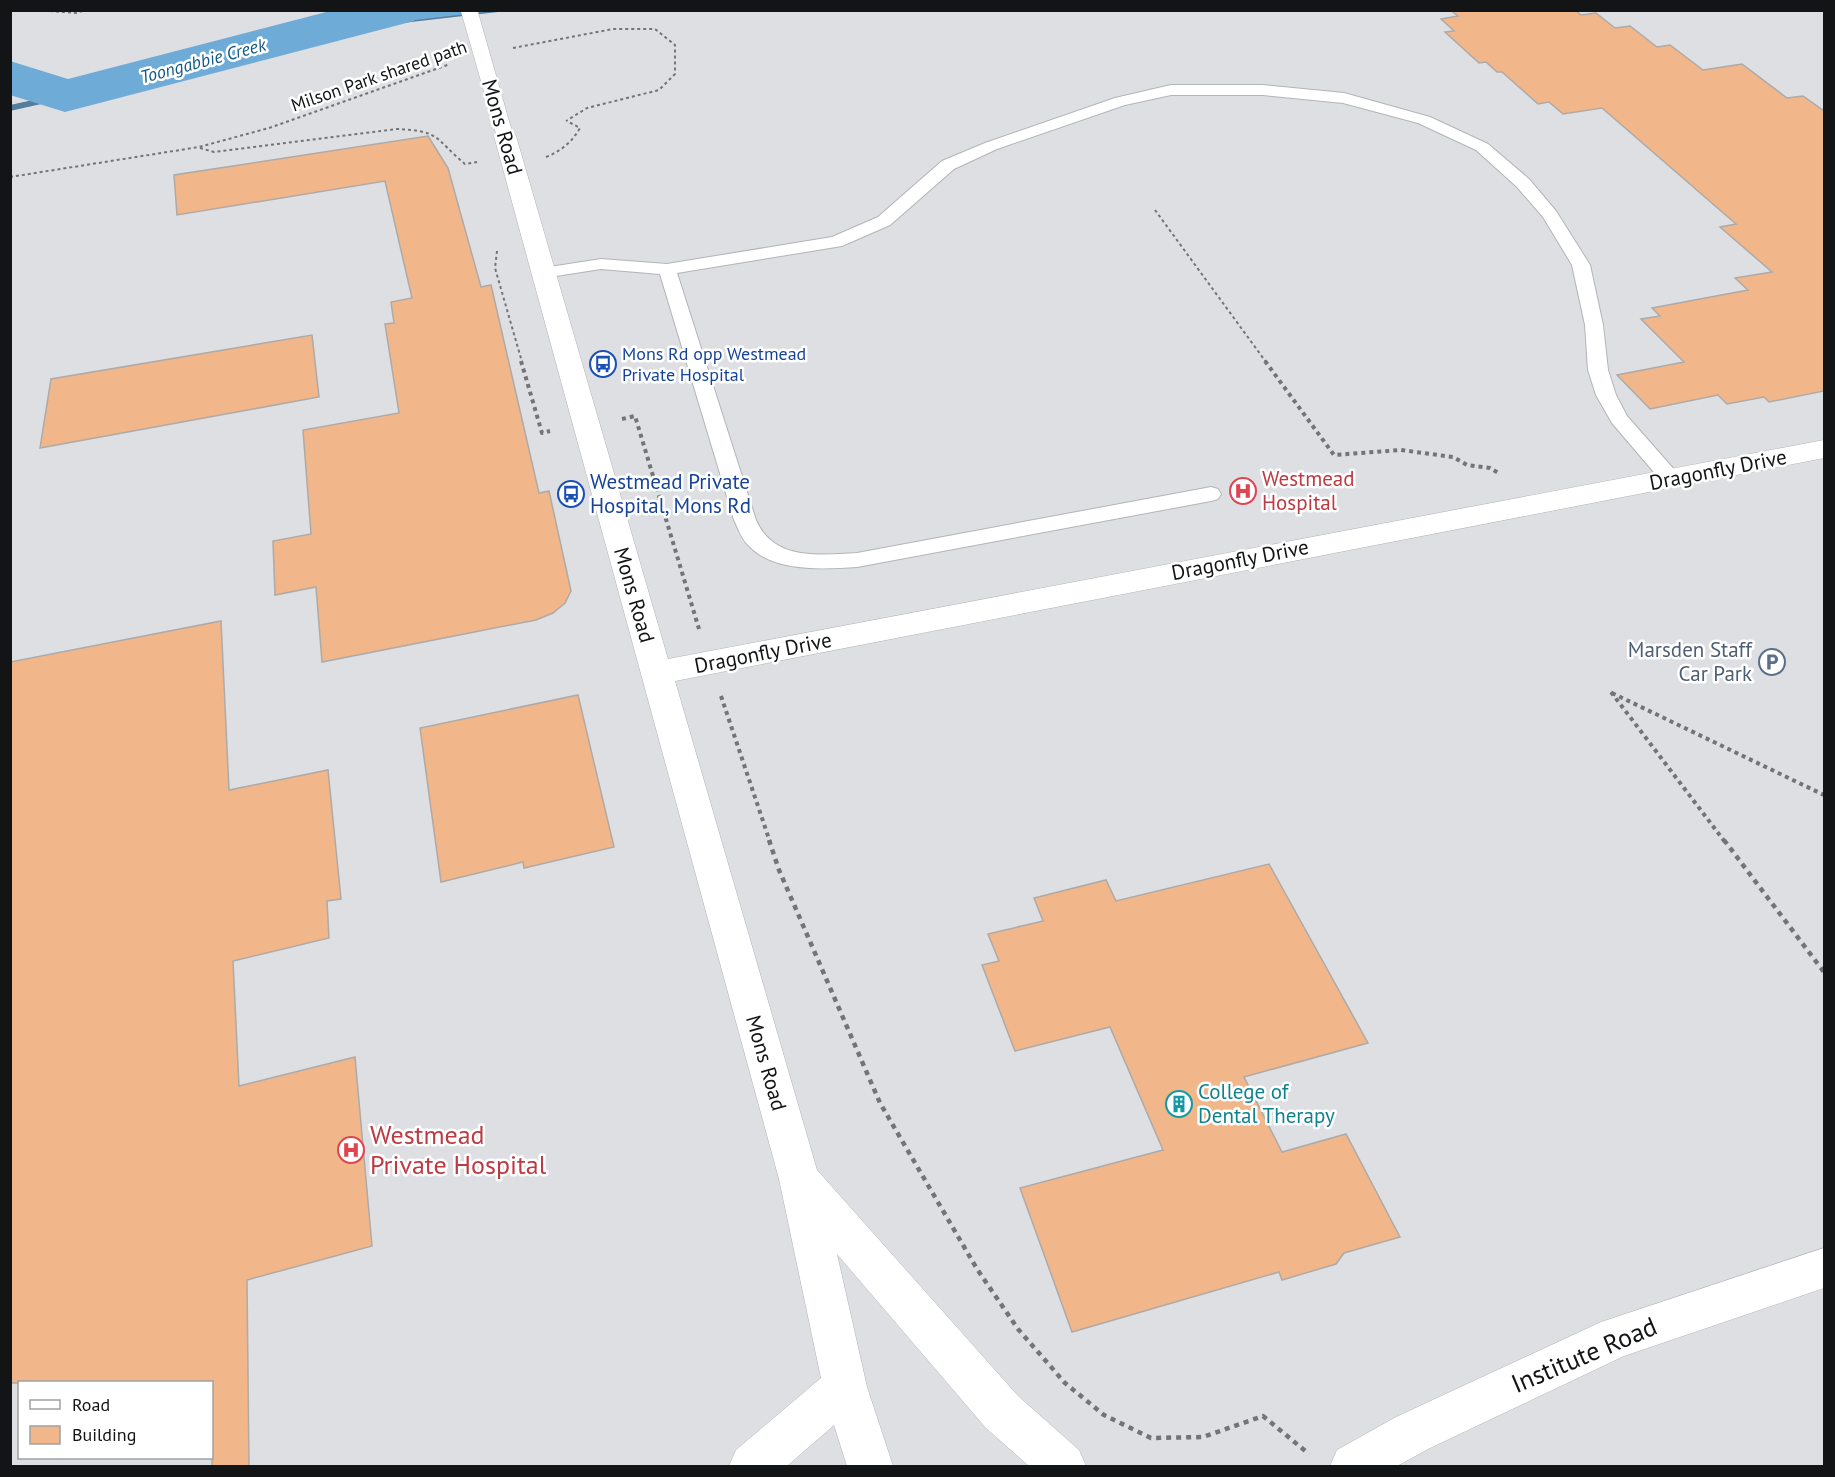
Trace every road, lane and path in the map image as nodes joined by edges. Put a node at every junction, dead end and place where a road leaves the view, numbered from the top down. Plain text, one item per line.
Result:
1 (38, 10) edge
2 (86, 10) edge
3 (469, 10) edge
4 (506, 49) dead end
5 (460, 62) dead end
6 (505, 136) joint
7 (200, 147) junction
8 (498, 164) junction
9 (10, 177) edge
10 (1155, 210) dead end
11 (667, 269) junction
12 (543, 273) junction
13 (635, 416) dead end
14 (1824, 449) edge
15 (1500, 474) dead end
16 (1671, 479) junction
17 (1211, 494) dead end
18 (698, 626) dead end
19 (656, 674) junction
20 (725, 709) dead end
21 (1824, 795) edge
22 (1824, 972) edge
23 (799, 1179) junction
24 (1824, 1268) edge
25 (845, 1387) junction
26 (1334, 1463) edge
27 (752, 1467) edge
28 (870, 1467) edge
29 (1063, 1467) edge

1 - 2 path
3 - 6 lane, Mons Road, bridge
4 - 8 path
5 - 7 path, Milson Park shared path
6 - 8 street, Mons Road
7 - 8 path, Milson Park shared path
7 - 9 path, Milson Park shared path
8 - 12 street, Mons Road
10 - 15 path
11 - 12 lane
11 - 16 lane
11 - 17 lane
12 - 19 street, Mons Road
13 - 18 path
14 - 16 street, Dragonfly Drive
16 - 19 street, Dragonfly Drive
19 - 23 street, Mons Road
20 - 26 path
21 - 22 path
23 - 25 street, Mons Road
23 - 29 street, Mons Road
24 - 26 street, Institute Road
25 - 27 street
25 - 28 street, Mons Road

